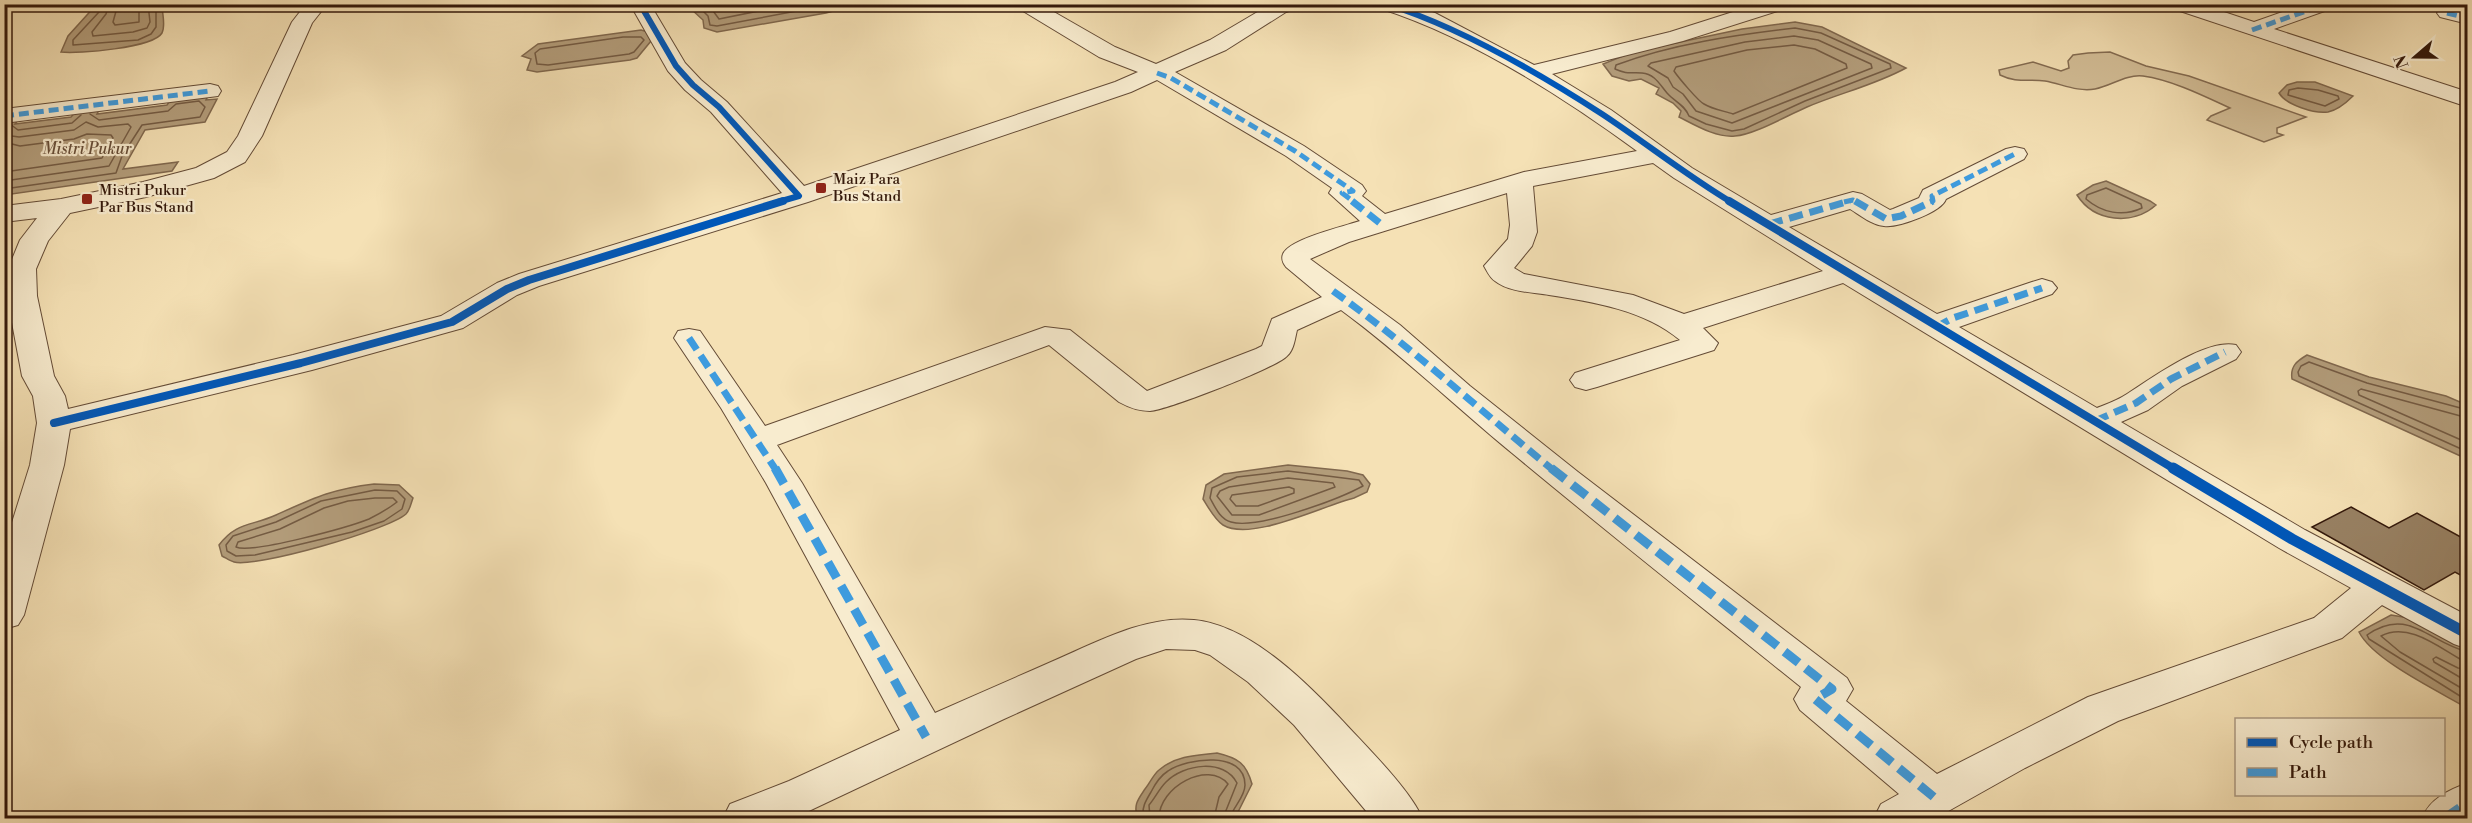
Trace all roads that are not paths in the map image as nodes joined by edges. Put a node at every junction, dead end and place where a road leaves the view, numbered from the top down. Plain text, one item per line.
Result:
1 (317, 4) edge
2 (640, 4) edge
3 (1024, 4) edge
4 (1290, 4) edge
5 (1780, 4) edge
6 (2178, 4) edge
7 (2326, 4) edge
8 (1405, 6) edge
9 (2447, 13) dead end
10 (2468, 18) edge
11 (2252, 30) junction
12 (1531, 72) junction
13 (1157, 73) junction
14 (210, 91) dead end
15 (2468, 100) edge
16 (4, 116) edge
17 (2015, 154) dead end
18 (1650, 156) dead end
19 (1524, 180) junction
20 (799, 196) junction
21 (61, 207) junction
22 (4, 214) edge
23 (1381, 224) junction
24 (1769, 225) junction
25 (1846, 273) junction
26 (2042, 288) dead end
27 (1333, 291) junction
28 (1681, 326) junction
29 (1936, 327) junction
30 (689, 338) dead end
31 (2225, 352) dead end
32 (1586, 380) dead end
33 (2094, 421) junction
34 (54, 423) junction
35 (757, 441) junction
36 (2379, 586) junction
37 (4, 615) edge
38 (2468, 634) edge
39 (926, 737) junction
40 (1935, 798) junction
41 (2468, 802) edge
42 (746, 819) edge
43 (1399, 819) edge
44 (1898, 819) edge
45 (2445, 819) edge

1 - 21 street
2 - 20 street
3 - 13 street
4 - 13 street
5 - 12 street
6 - 11 street
7 - 11 street
8 - 12 street
9 - 10 street
11 - 15 street
12 - 24 street
13 - 20 street
13 - 23 street
14 - 16 street
17 - 24 street
18 - 19 street
19 - 23 street
19 - 28 street
20 - 34 street
21 - 22 street
21 - 34 street
23 - 27 street
24 - 25 street
25 - 28 street
25 - 29 street
26 - 29 street
27 - 35 street
27 - 40 street
28 - 32 street
29 - 33 street
30 - 35 street
31 - 33 street
33 - 36 street
34 - 37 street
35 - 39 street
36 - 38 street
36 - 40 street
39 - 42 street
39 - 43 street
40 - 44 street
41 - 45 street

